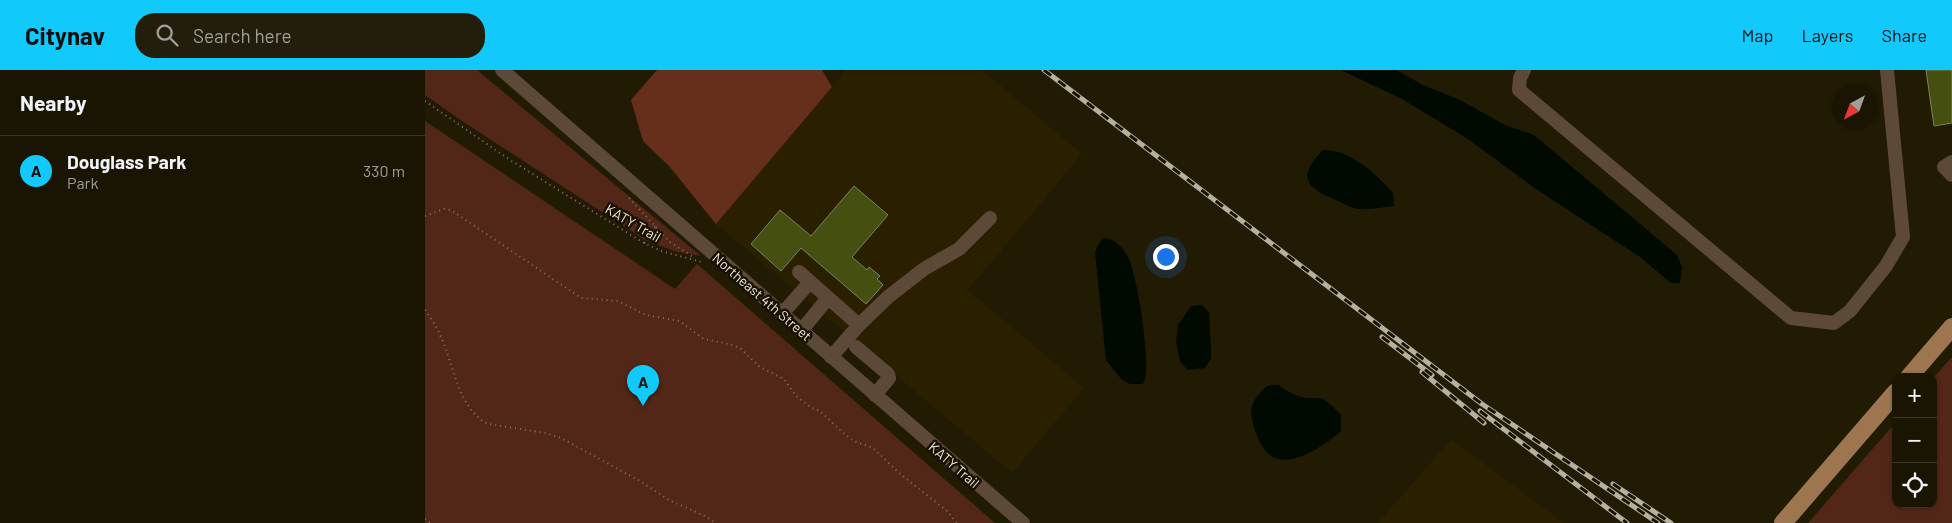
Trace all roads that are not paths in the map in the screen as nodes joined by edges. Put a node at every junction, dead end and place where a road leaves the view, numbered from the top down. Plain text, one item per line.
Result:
1 (502, 70) edge
2 (1524, 70) edge
3 (1887, 70) edge
4 (1952, 162) edge
5 (1952, 175) edge
6 (990, 218) dead end
7 (799, 272) dead end
8 (810, 282) junction
9 (828, 298) junction
10 (782, 314) junction
11 (859, 325) junction
12 (1952, 327) edge
13 (801, 331) junction
14 (857, 346) dead end
15 (831, 357) junction
16 (1912, 373) edge
17 (875, 395) junction
18 (1892, 397) edge
19 (1023, 523) edge
20 (1783, 523) edge

1 - 10 street, Northeast 4th Street
2 - 3 street
4 - 5 street
6 - 11 street
7 - 8 street
8 - 9 street
8 - 10 street
9 - 11 street
9 - 13 street
10 - 13 street, Northeast 4th Street
11 - 15 street
12 - 16 main road
13 - 15 street, Northeast 4th Street
14 - 17 street
15 - 17 street, Northeast 4th Street
17 - 19 street, Northeast 4th Street
18 - 20 main road

